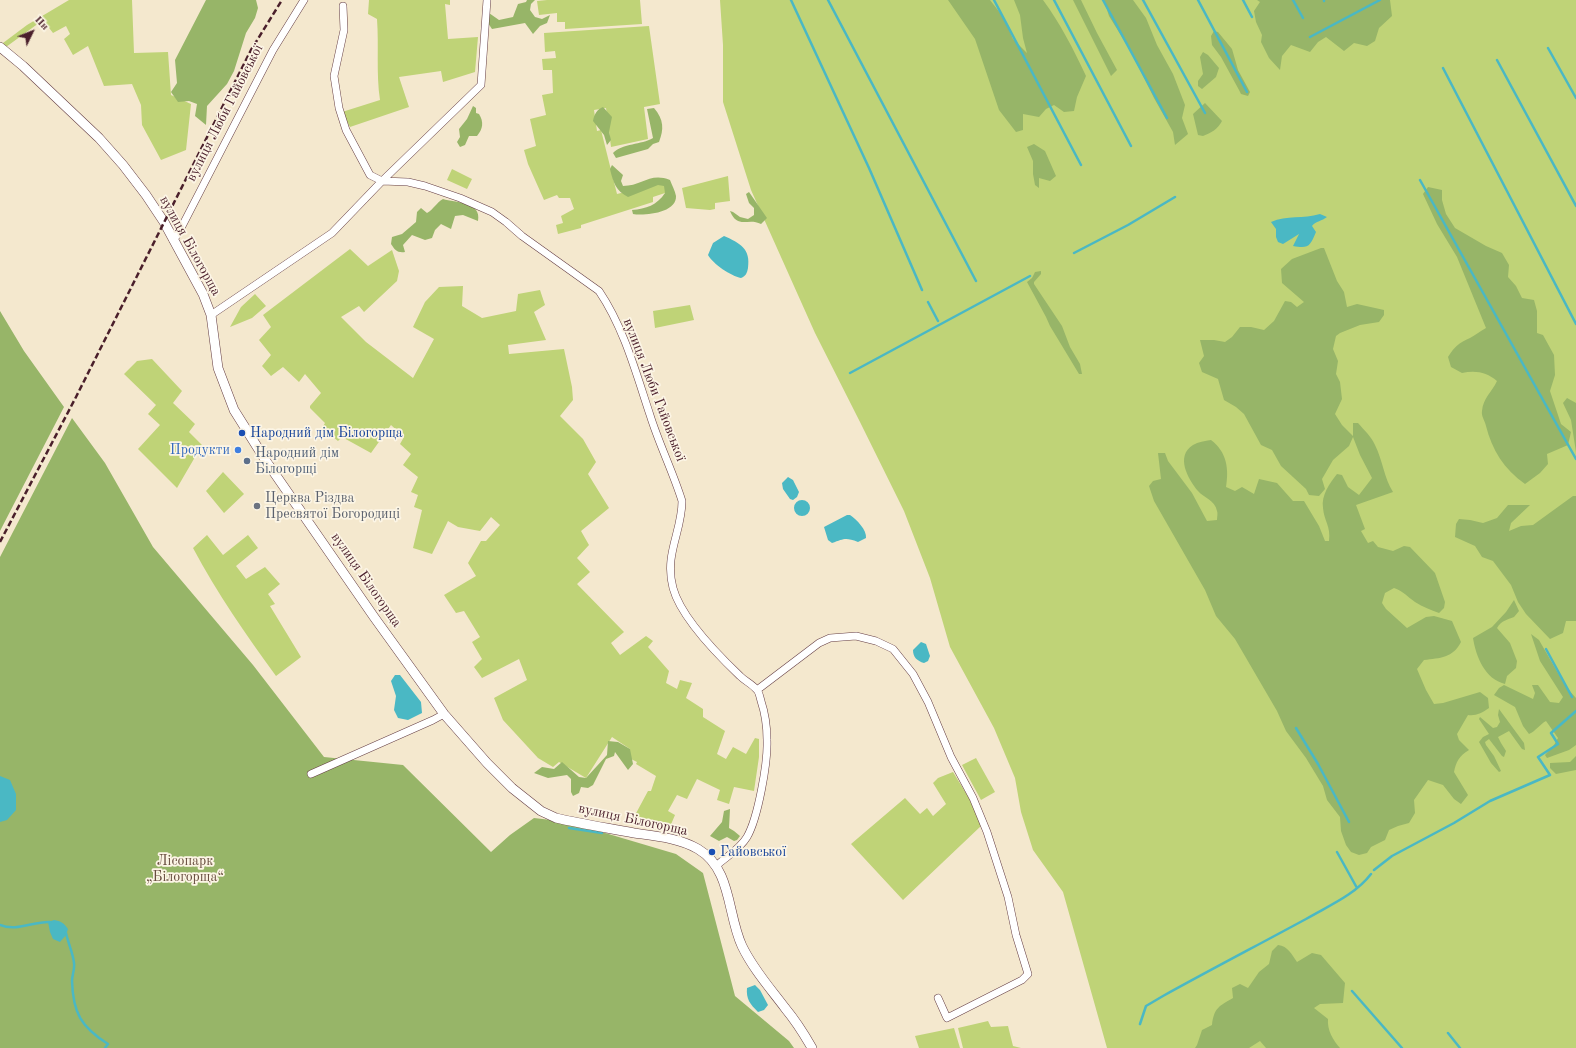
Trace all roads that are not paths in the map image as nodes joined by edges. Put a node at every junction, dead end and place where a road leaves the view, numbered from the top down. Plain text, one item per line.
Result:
1 (304, 0) edge
2 (487, 0) edge
3 (343, 6) dead end
4 (0, 47) edge
5 (382, 181) junction
6 (173, 240) junction
7 (211, 315) junction
8 (757, 690) junction
9 (444, 714) junction
10 (311, 774) dead end
11 (716, 866) junction
12 (938, 998) dead end
13 (812, 1048) edge

1 - 6 street, вулиця Люби Гайовської
2 - 5 street
3 - 5 street
4 - 6 street, вулиця Білогорща
5 - 7 street
5 - 8 street, вулиця Люби Гайовської
6 - 7 street, вулиця Білогорща
7 - 9 street, вулиця Білогорща
8 - 11 street
8 - 12 street
9 - 10 street
9 - 11 street, вулиця Білогорща
11 - 13 street, вулиця Білогорща

